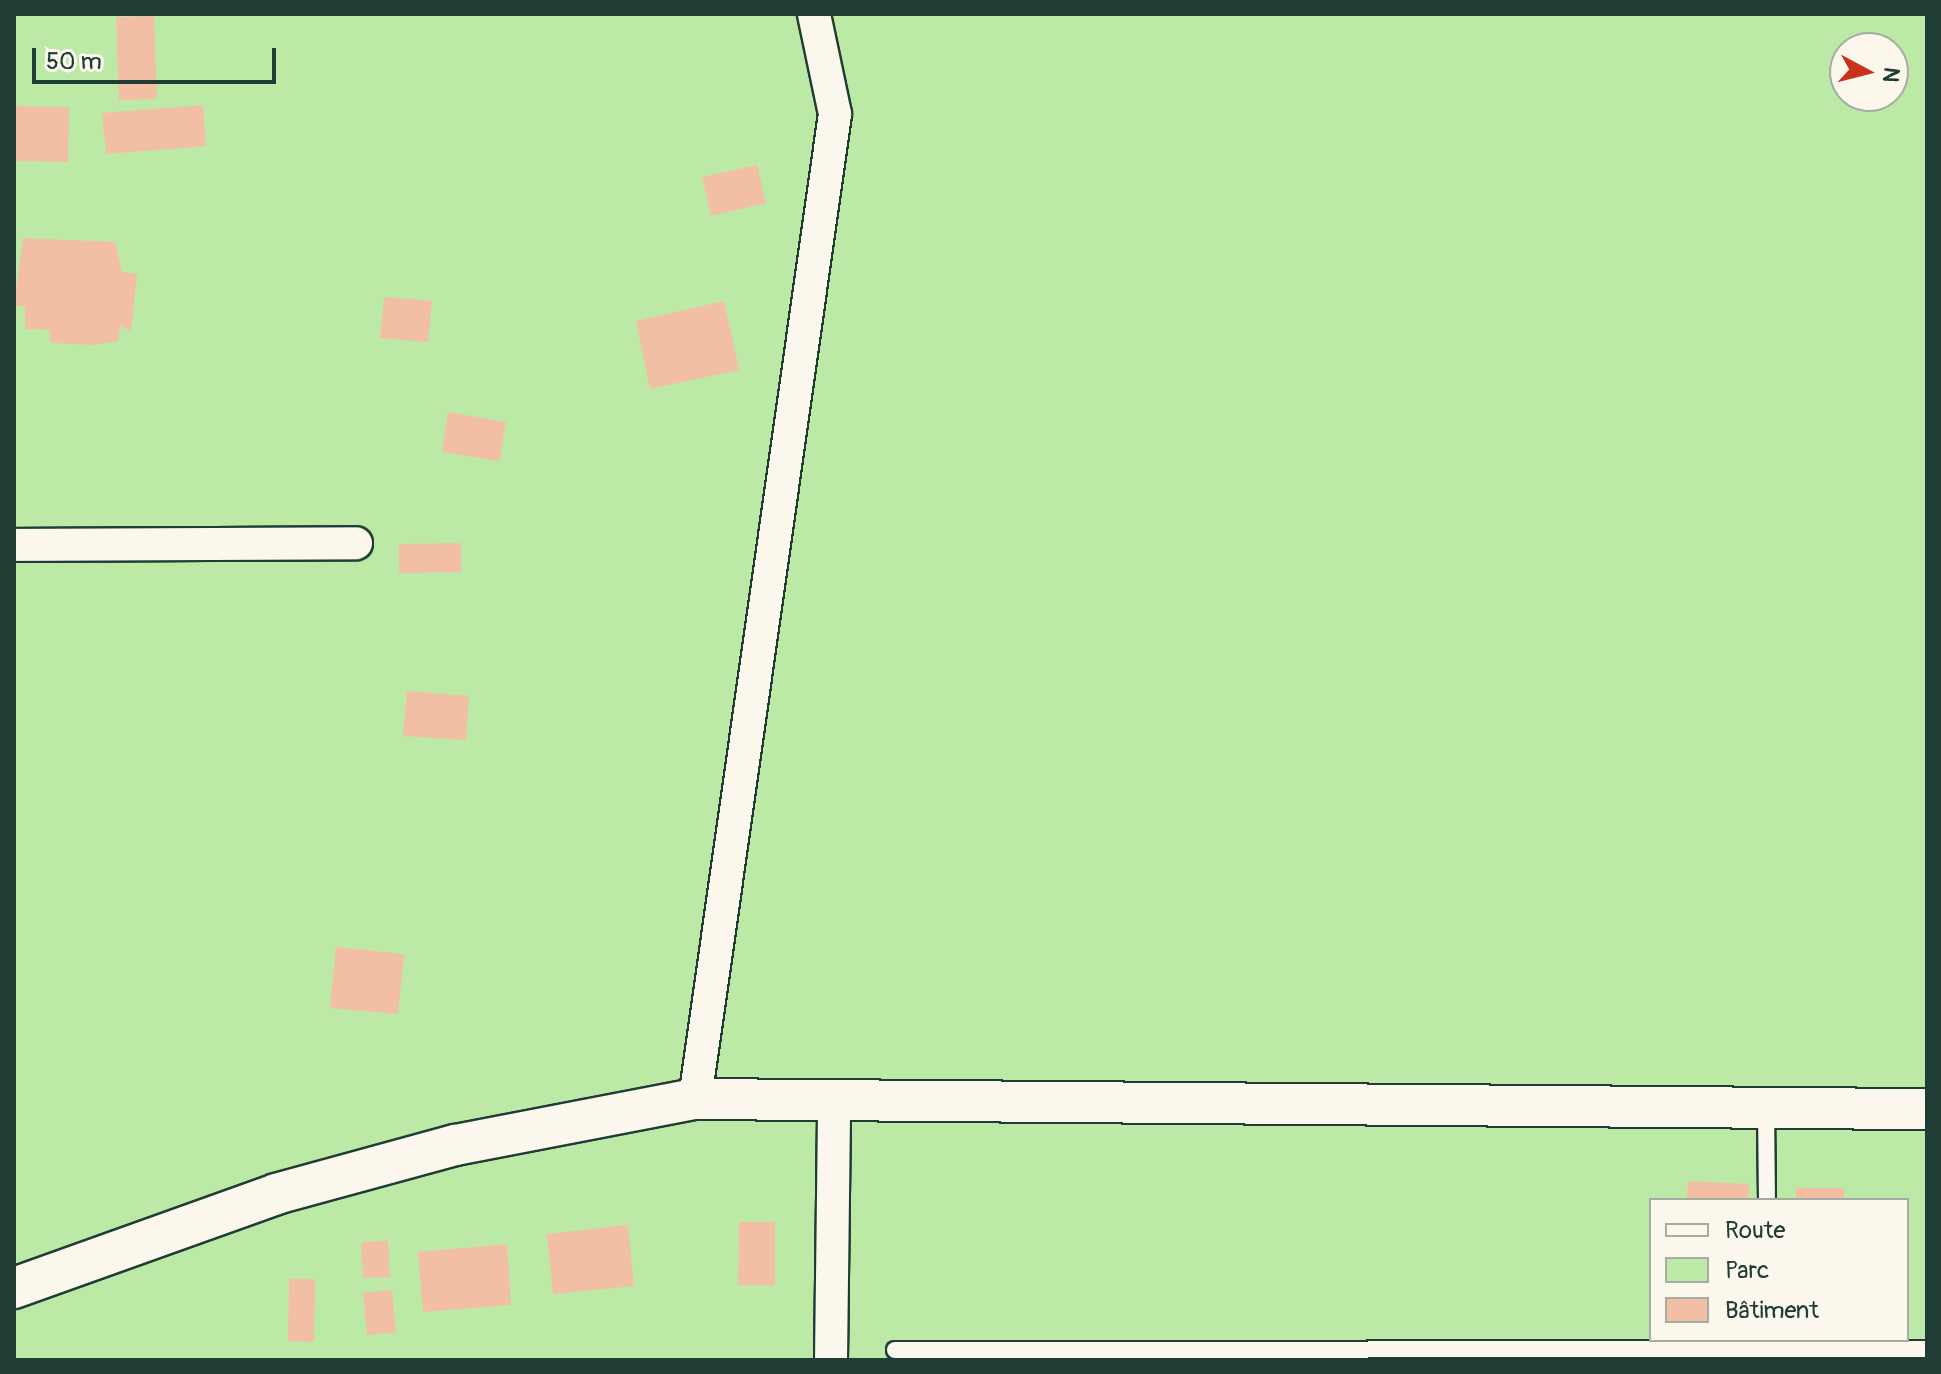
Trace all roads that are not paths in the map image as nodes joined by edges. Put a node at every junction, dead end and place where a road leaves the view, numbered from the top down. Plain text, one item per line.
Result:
1 (814, 14) edge
2 (356, 543) dead end
3 (14, 545) edge
4 (695, 1099) junction
5 (834, 1099) junction
6 (1766, 1106) junction
7 (1927, 1109) edge
8 (1767, 1198) edge
9 (14, 1288) edge
10 (1768, 1343) edge
11 (1927, 1349) edge
12 (895, 1350) dead end
13 (1585, 1353) edge
14 (1010, 1354) edge
15 (1202, 1354) edge
16 (831, 1360) edge

1 - 4 street
2 - 3 street
4 - 5 street
4 - 9 street
5 - 6 street
5 - 16 street
6 - 7 street
6 - 8 lane
10 - 11 lane
10 - 13 lane
12 - 14 lane
13 - 15 lane
14 - 15 lane

